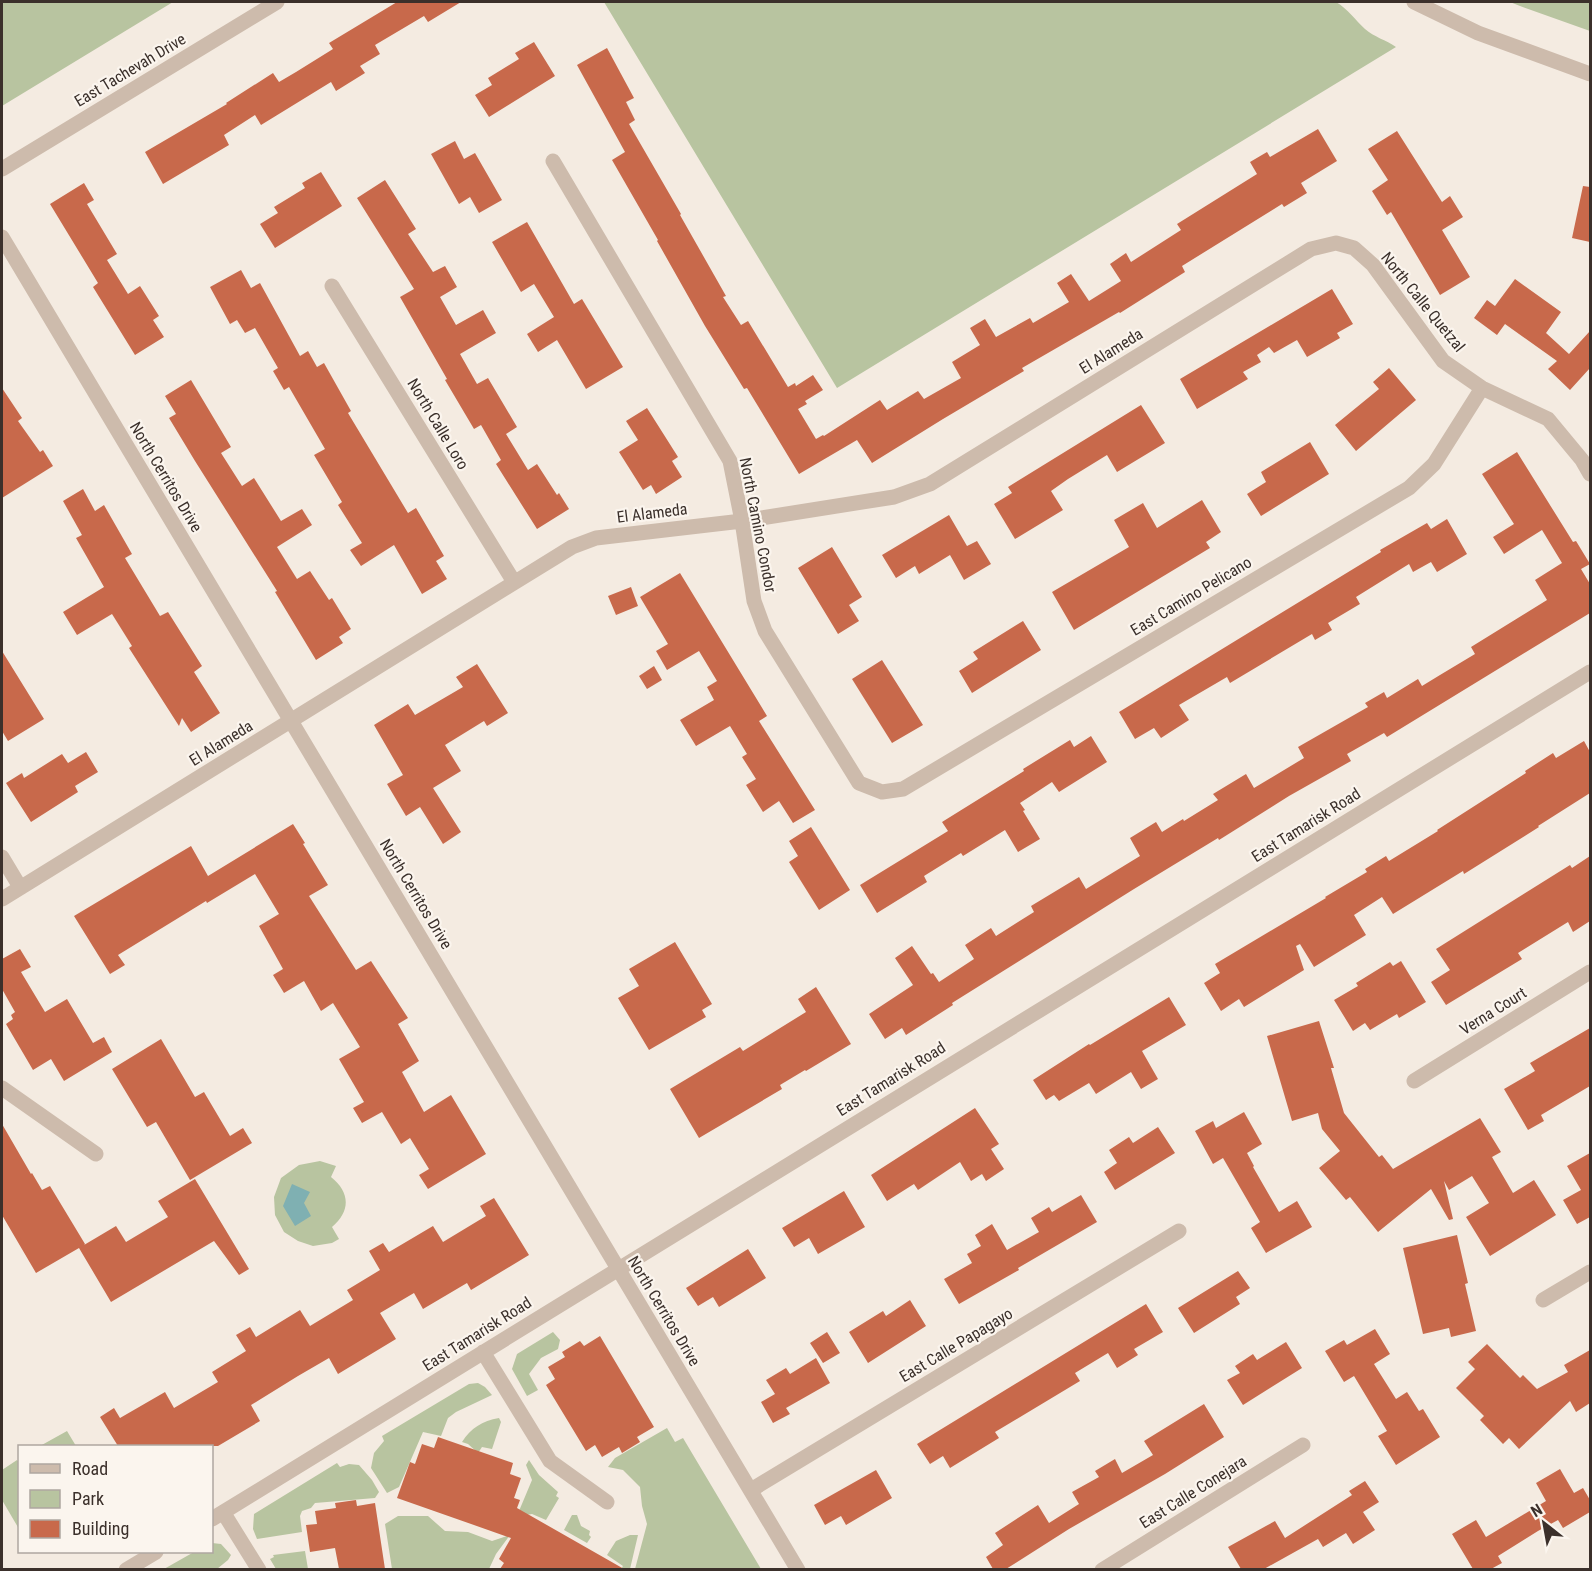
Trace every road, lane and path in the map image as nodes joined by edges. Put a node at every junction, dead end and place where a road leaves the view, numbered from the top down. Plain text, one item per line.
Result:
1 (277, 2) edge
2 (1414, 2) edge
3 (1590, 74) edge
4 (553, 161) dead end
5 (2, 169) edge
6 (2, 237) edge
7 (1336, 243) joint
8 (332, 286) dead end
9 (1482, 388) junction
10 (1590, 474) edge
11 (742, 521) junction
12 (514, 582) junction
13 (1590, 672) edge
14 (292, 721) junction
15 (882, 792) joint
16 (2, 857) edge
17 (20, 887) junction
18 (2, 899) edge
19 (1590, 972) edge
20 (1414, 1081) dead end
21 (2, 1088) edge
22 (96, 1154) dead end
23 (1179, 1230) dead end
24 (618, 1269) junction
25 (1590, 1272) edge
26 (1543, 1300) dead end
27 (483, 1352) junction
28 (1303, 1445) dead end
29 (751, 1490) junction
30 (607, 1502) dead end
31 (217, 1515) edge
32 (153, 1553) edge
33 (126, 1569) edge
34 (259, 1569) edge
35 (798, 1569) edge
36 (1102, 1569) edge

1 - 5 street, East Tachevah Drive
2 - 3 street
4 - 11 street, North Camino Condor
6 - 14 street, North Cerritos Drive
7 - 9 street, North Calle Quetzal
7 - 11 street, El Alameda
8 - 12 street, North Calle Loro
9 - 10 street, North Calle Quetzal
9 - 15 street, East Camino Pelicano
11 - 12 street, El Alameda
11 - 15 street, North Camino Condor
12 - 14 street, El Alameda
13 - 24 street, East Tamarisk Road
14 - 17 street, El Alameda
14 - 24 street, North Cerritos Drive
16 - 17 street
17 - 18 street, El Alameda
19 - 20 street, Verna Court
21 - 22 street
23 - 29 street, East Calle Papagayo
24 - 27 street, East Tamarisk Road
24 - 29 street, North Cerritos Drive
25 - 26 street
27 - 30 street
27 - 31 street, East Tamarisk Road
28 - 36 street, East Calle Conejara
29 - 35 street, North Cerritos Drive
31 - 34 street
32 - 33 street

